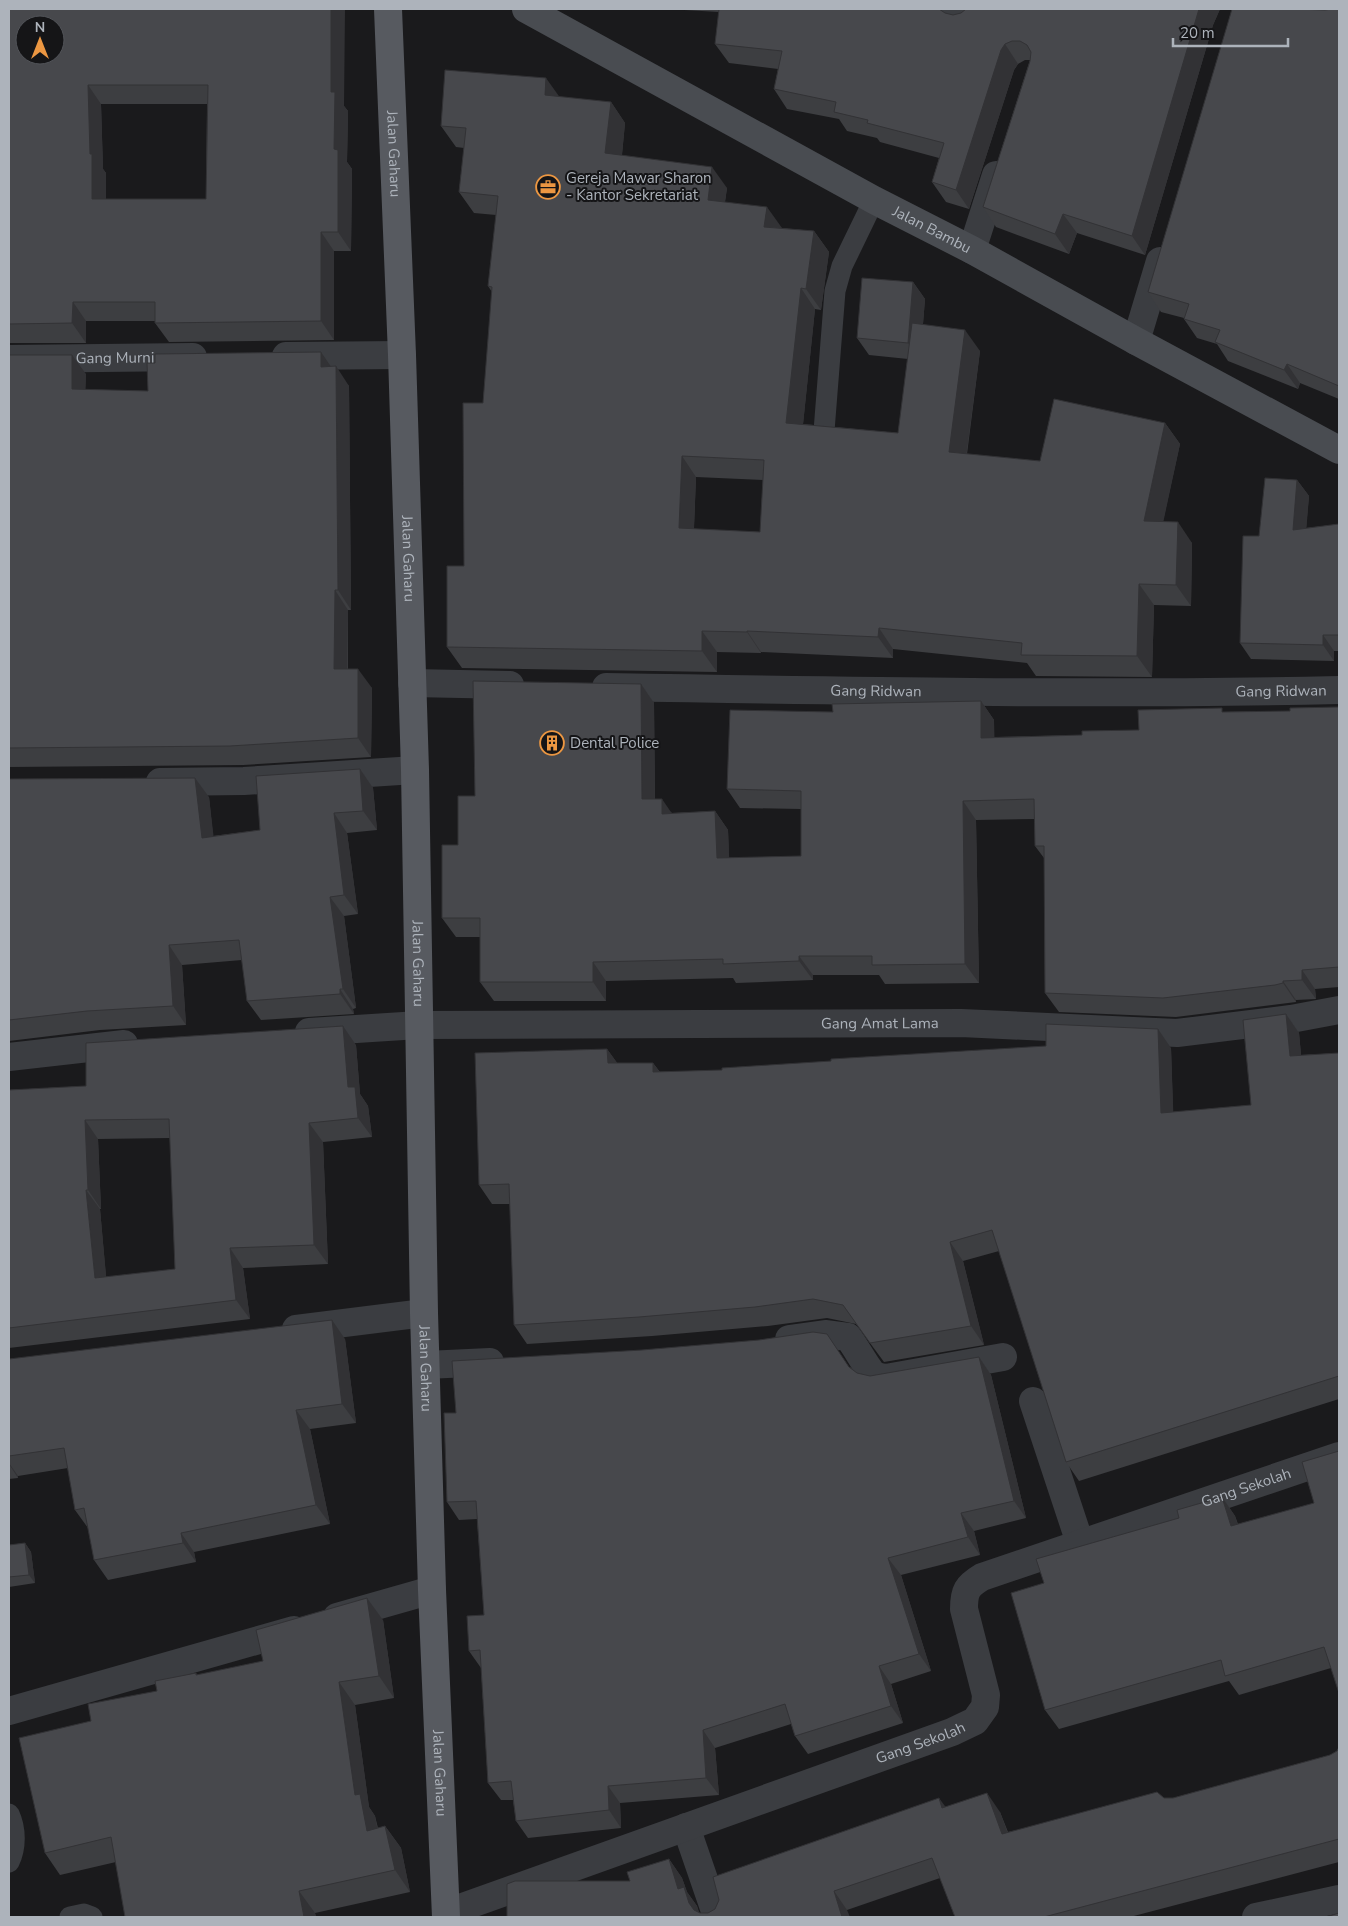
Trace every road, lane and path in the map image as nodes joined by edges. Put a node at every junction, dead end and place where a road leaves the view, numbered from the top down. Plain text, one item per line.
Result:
1 (526, 9) edge
2 (386, 10) edge
3 (1005, 149) edge
4 (874, 200) junction
5 (1167, 237) edge
6 (972, 250) junction
7 (1136, 341) junction
8 (402, 355) junction
9 (264, 356) edge
10 (215, 357) edge
11 (9, 359) edge
12 (824, 431) edge
13 (1339, 450) edge
14 (412, 683) junction
15 (531, 685) edge
16 (580, 686) edge
17 (1339, 690) edge
18 (416, 770) junction
19 (136, 782) edge
20 (1339, 1010) edge
21 (419, 1025) junction
22 (280, 1034) edge
23 (152, 1042) edge
24 (9, 1057) edge
25 (424, 1313) junction
26 (276, 1332) edge
27 (770, 1342) edge
28 (1003, 1358) dead end
29 (515, 1360) edge
30 (426, 1365) junction
31 (1033, 1401) dead end
32 (1339, 1456) edge
33 (1080, 1544) junction
34 (432, 1590) junction
35 (9, 1711) edge
36 (9, 1814) edge
37 (686, 1827) junction
38 (9, 1862) edge
39 (1339, 1899) edge
40 (446, 1915) edge
41 (70, 1917) edge
42 (92, 1917) edge
43 (717, 1917) edge
44 (1256, 1917) edge

1 - 4 street, Jalan Bambu
2 - 8 main road, Jalan Gaharu
3 - 6 street
4 - 6 street, Jalan Bambu
4 - 12 lane
5 - 7 street
6 - 7 street, Jalan Bambu
7 - 13 street, Jalan Bambu
8 - 9 street
8 - 14 main road, Jalan Gaharu
10 - 11 street, Gang Murni
14 - 15 street
14 - 18 main road, Jalan Gaharu
16 - 17 street, Gang Ridwan
18 - 19 street
18 - 21 main road, Jalan Gaharu
20 - 21 street, Gang Amat Lama
21 - 22 street, Gang Amat Lama
21 - 25 main road, Jalan Gaharu
23 - 24 street
25 - 26 street
25 - 30 main road, Jalan Gaharu
27 - 28 street
29 - 30 street
30 - 34 main road, Jalan Gaharu
31 - 33 street
32 - 33 street, Gang Sekolah
33 - 37 street, Gang Sekolah
34 - 35 street
34 - 40 main road, Jalan Gaharu
36 - 38 lane
37 - 40 street, Gang Sekolah
37 - 43 street
39 - 44 street
41 - 42 lane

